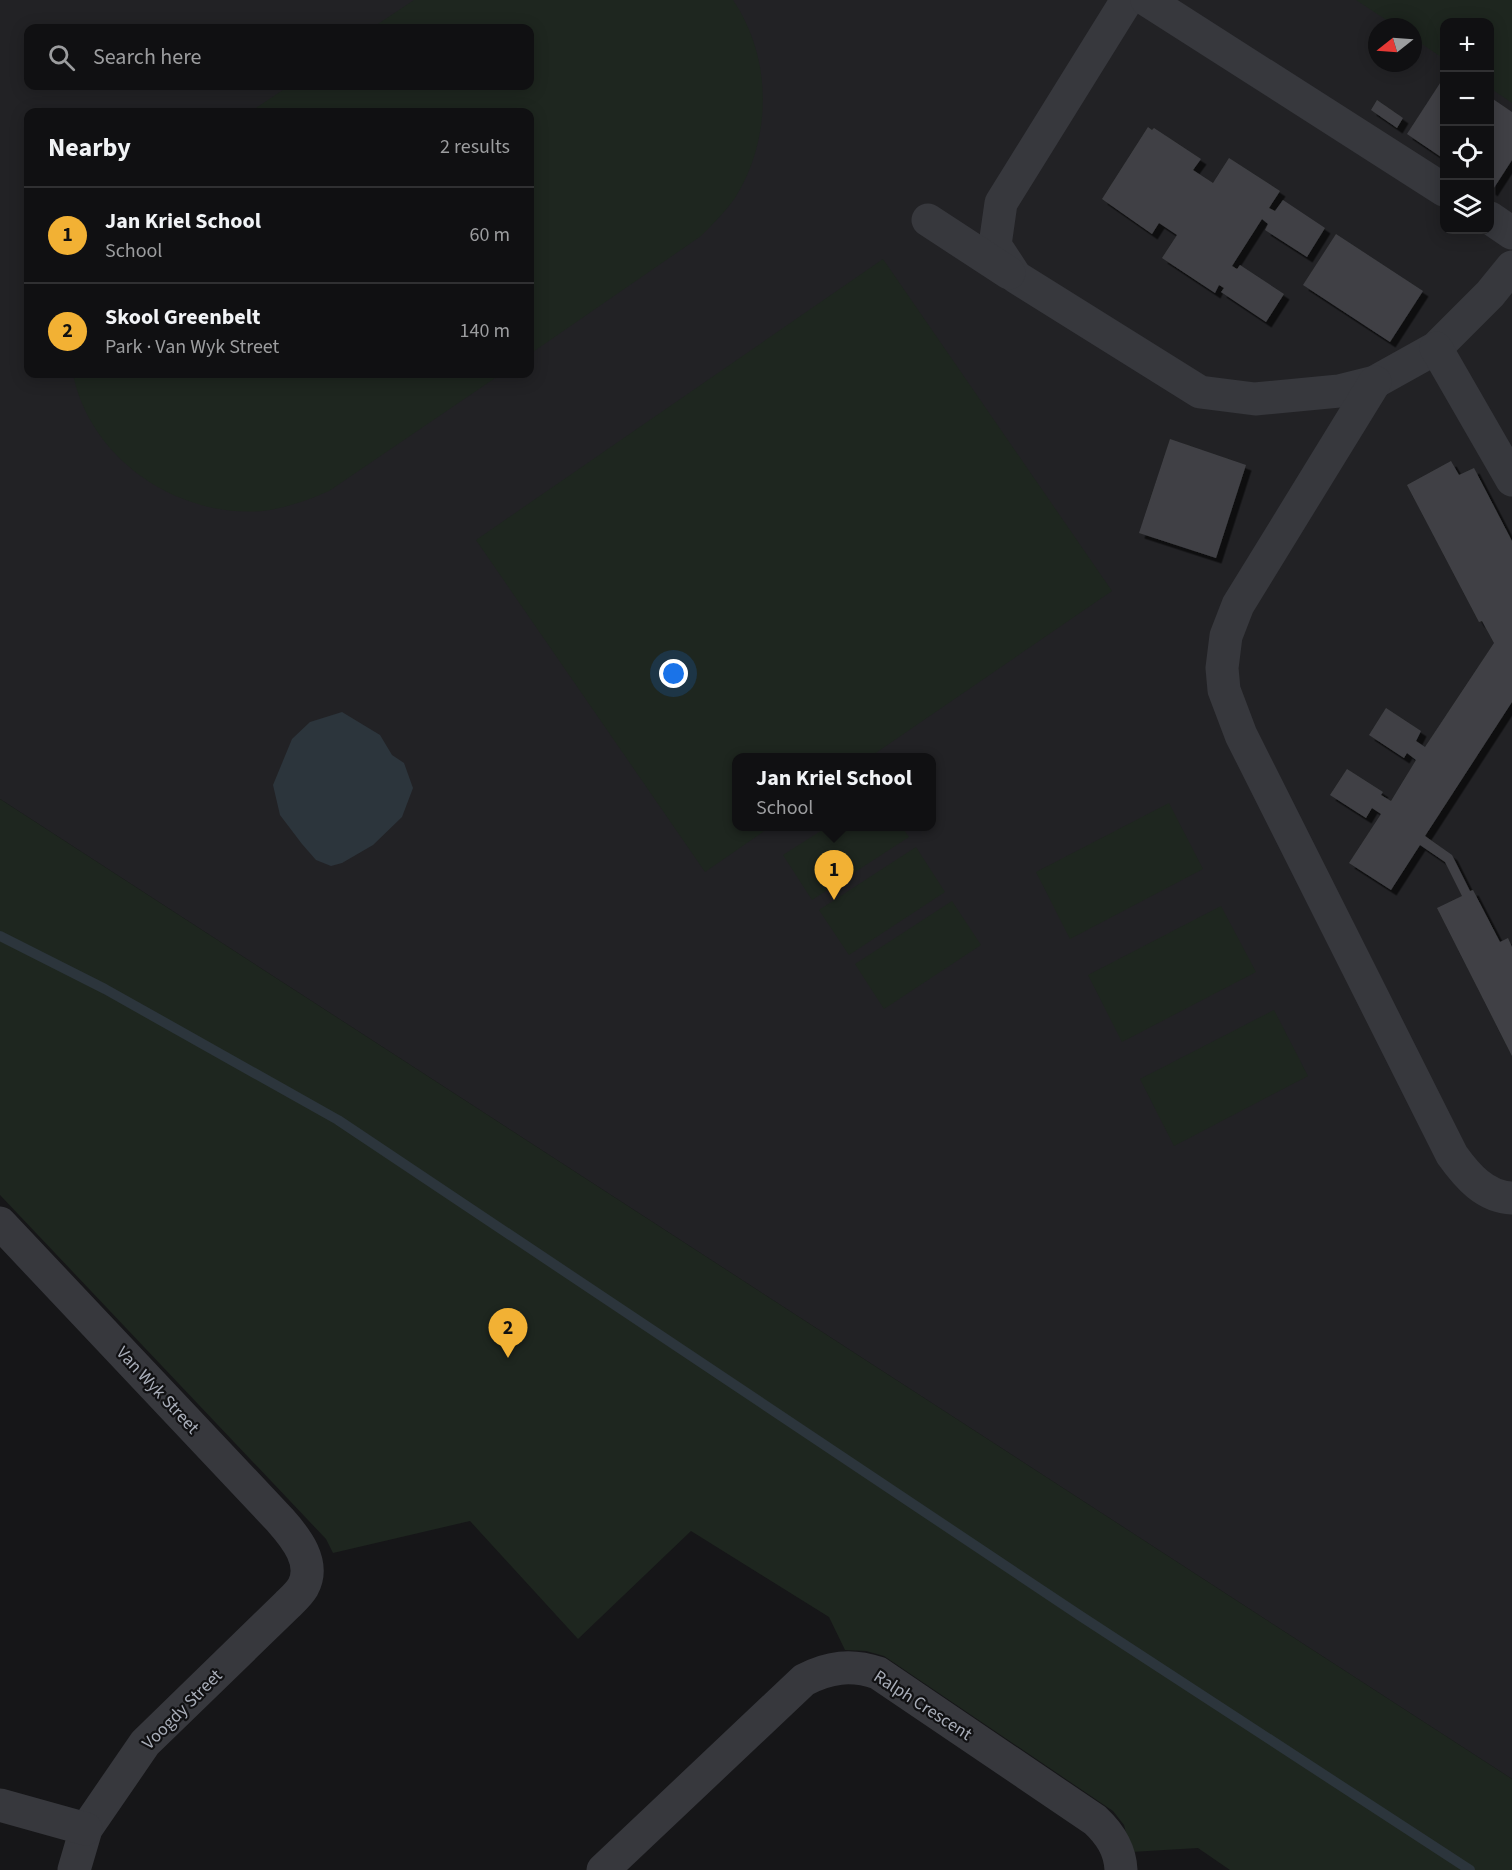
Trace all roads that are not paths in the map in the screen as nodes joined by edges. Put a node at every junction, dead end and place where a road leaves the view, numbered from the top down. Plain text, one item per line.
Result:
1 (1127, 0) edge
2 (1147, 0) edge
3 (1440, 187) edge
4 (928, 220) dead end
5 (1494, 222) edge
6 (1512, 233) edge
7 (1512, 267) edge
8 (1016, 277) junction
9 (1436, 348) junction
10 (1375, 382) junction
11 (1512, 480) edge
12 (1512, 1198) edge
13 (0, 1223) edge
14 (308, 1563) joint
15 (0, 1804) edge
16 (86, 1829) junction
17 (74, 1870) edge
18 (603, 1870) edge
19 (1121, 1870) edge

1 - 8 street
2 - 3 street
4 - 8 street
5 - 6 street
7 - 9 street
8 - 10 street
9 - 10 street
9 - 11 street
10 - 12 street
13 - 14 street, Van Wyk Street
14 - 16 street, Voogdy Street
15 - 16 street
16 - 17 street, Voogdy Street
18 - 19 street, Ralph Crescent

